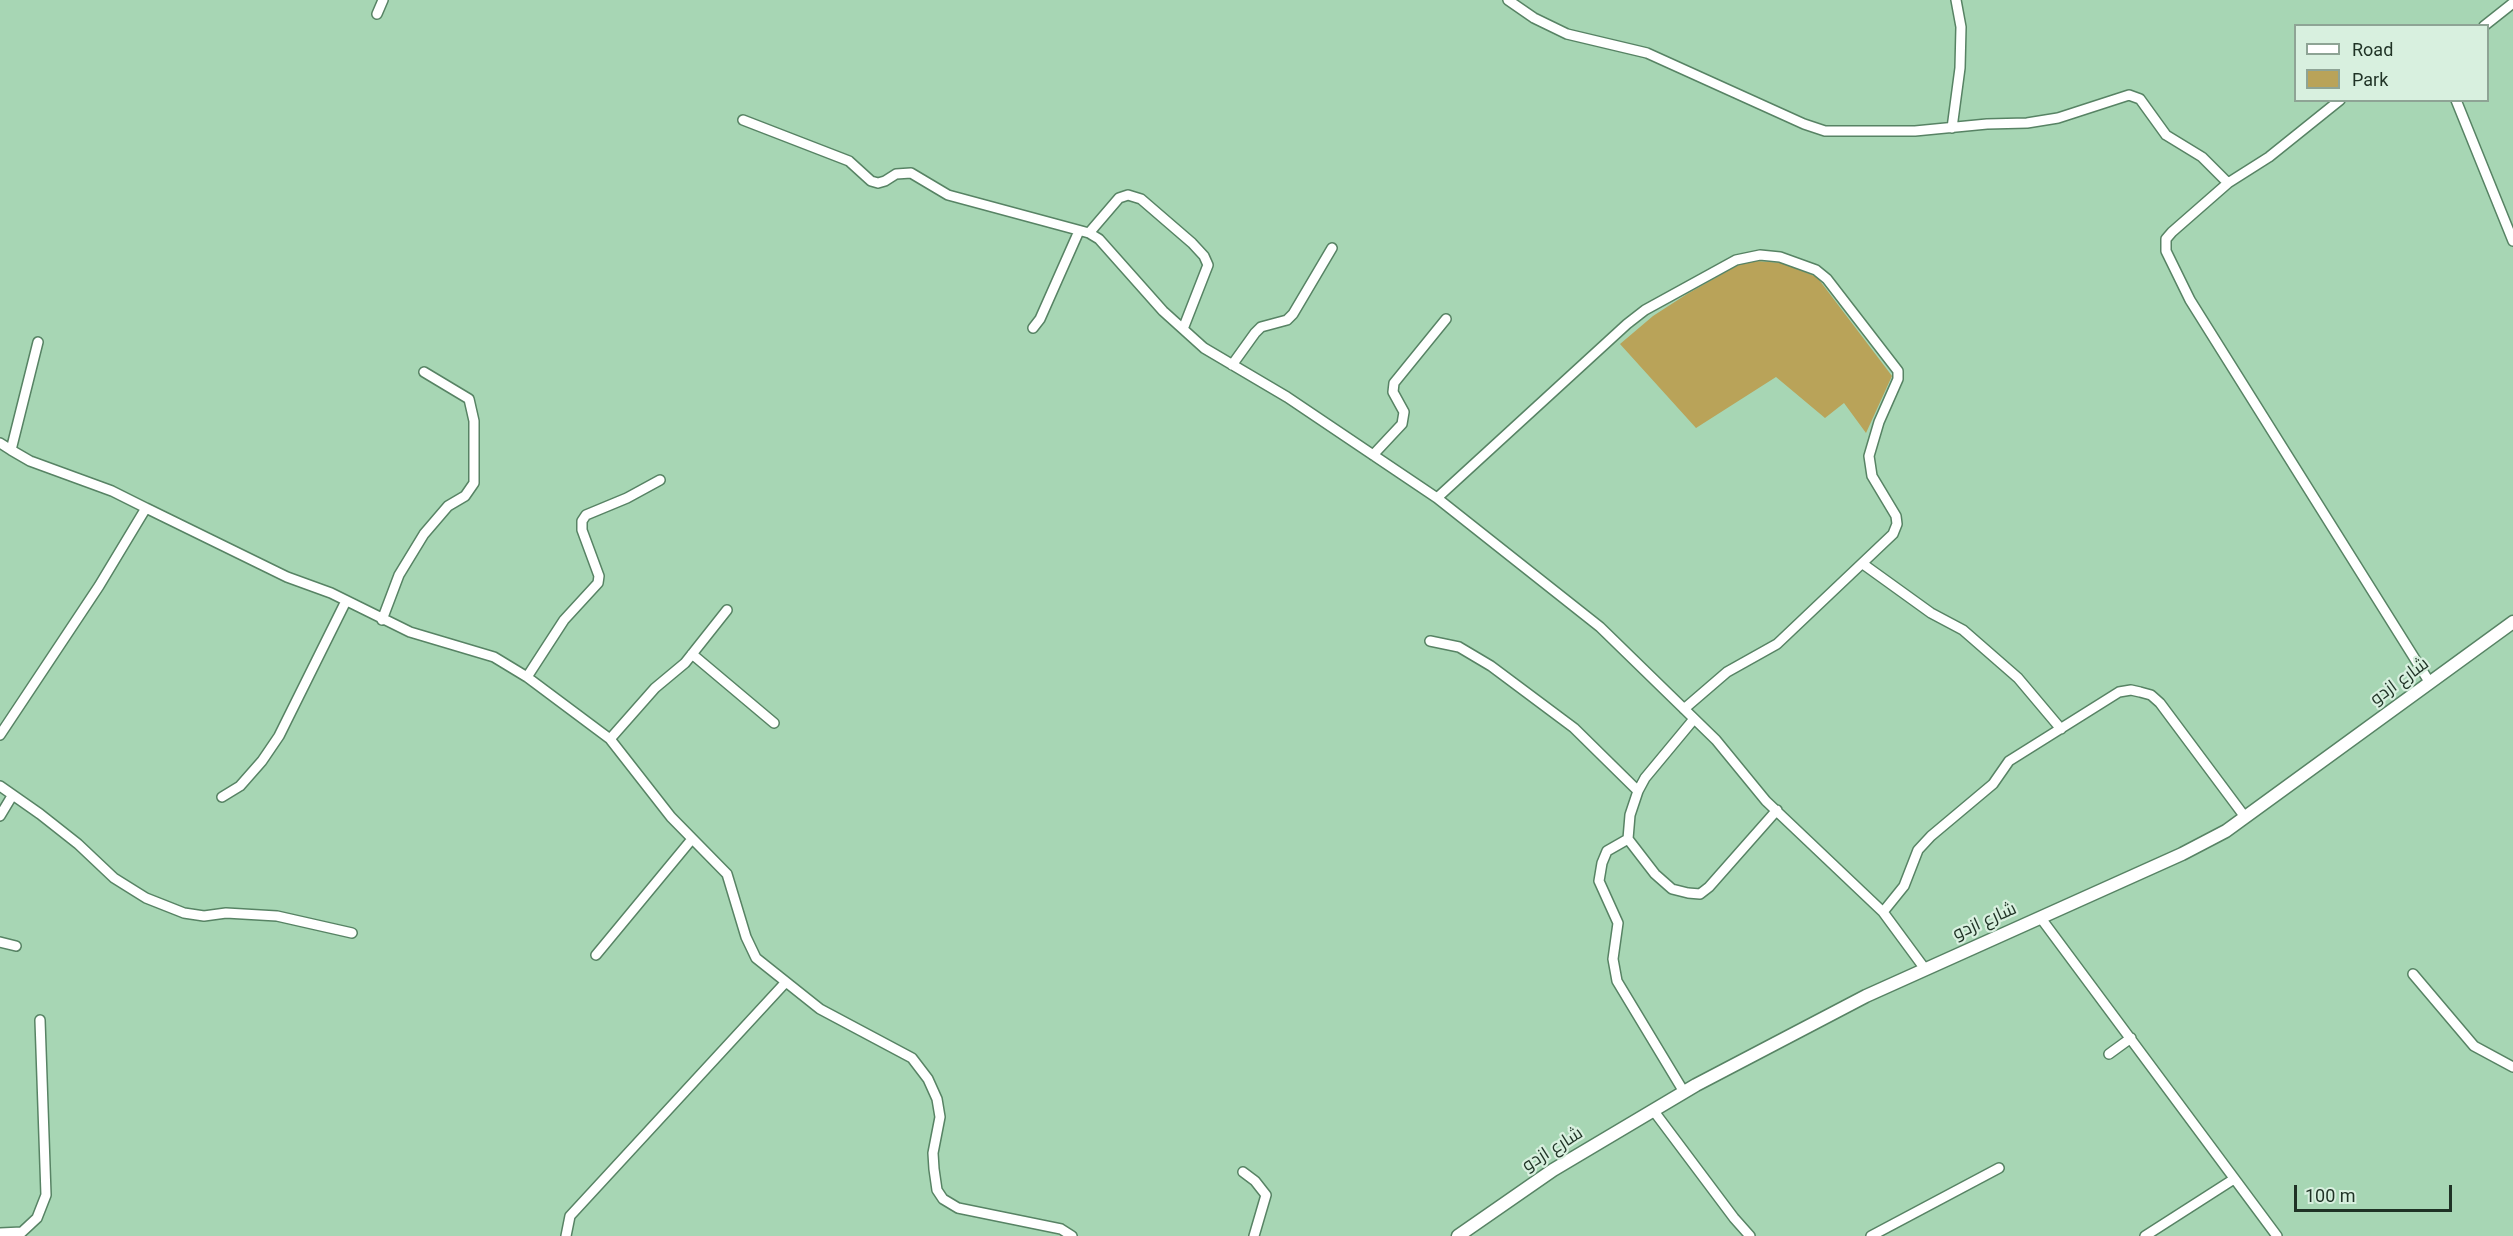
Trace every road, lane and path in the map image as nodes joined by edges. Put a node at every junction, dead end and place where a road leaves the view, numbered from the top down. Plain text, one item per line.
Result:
1 (383, 0) edge
2 (1508, 0) edge
3 (1956, 0) edge
4 (2513, 3) edge
5 (377, 14) dead end
6 (2487, 24) edge
7 (2338, 102) edge
8 (2457, 102) edge
9 (743, 120) dead end
10 (1952, 128) junction
11 (2228, 183) junction
12 (1084, 232) junction
13 (2513, 241) edge
14 (1332, 248) dead end
15 (1446, 319) dead end
16 (1033, 328) dead end
17 (1183, 329) junction
18 (38, 342) dead end
19 (1232, 365) junction
20 (424, 372) dead end
21 (0, 444) edge
22 (11, 450) junction
23 (1373, 455) junction
24 (660, 480) dead end
25 (1437, 498) junction
26 (146, 508) junction
27 (1863, 564) junction
28 (346, 602) junction
29 (727, 610) dead end
30 (382, 620) junction
31 (2513, 622) edge
32 (1430, 641) dead end
33 (692, 654) junction
34 (526, 677) junction
35 (2430, 683) junction
36 (1684, 709) junction
37 (1694, 719) junction
38 (774, 723) dead end
39 (2061, 729) junction
40 (0, 735) edge
41 (610, 739) junction
42 (0, 786) edge
43 (1638, 790) junction
44 (12, 796) junction
45 (222, 797) dead end
46 (1776, 810) junction
47 (0, 816) edge
48 (2245, 817) junction
49 (1628, 838) junction
50 (692, 839) junction
51 (1883, 912) junction
52 (2040, 917) junction
53 (352, 933) dead end
54 (0, 942) edge
55 (16, 946) dead end
56 (596, 955) dead end
57 (1924, 969) junction
58 (2413, 974) dead end
59 (785, 983) junction
60 (40, 1020) dead end
61 (2131, 1038) junction
62 (2109, 1053) dead end
63 (2513, 1067) edge
64 (1684, 1092) junction
65 (1653, 1110) junction
66 (1999, 1168) dead end
67 (1243, 1172) dead end
68 (2234, 1179) junction
69 (0, 1233) edge
70 (566, 1236) edge
71 (1072, 1236) edge
72 (1254, 1236) edge
73 (1458, 1236) edge
74 (1750, 1236) edge
75 (1871, 1236) edge
76 (2145, 1236) edge
77 (2277, 1236) edge

1 - 5 street
2 - 10 street
3 - 10 street
4 - 6 street
7 - 11 street
8 - 13 street
9 - 12 street
10 - 11 street
11 - 35 street
12 - 16 street
12 - 17 street
12 - 17 street
14 - 19 street
15 - 23 street
17 - 19 street
18 - 22 street
19 - 23 street
20 - 30 street
21 - 22 street
22 - 26 street
23 - 25 street
24 - 34 street
25 - 27 street
25 - 36 street
26 - 28 street
26 - 40 street
27 - 36 street
27 - 39 street
28 - 30 street
28 - 45 street
29 - 33 street
30 - 34 street
31 - 35 street, شارع ازدو
32 - 43 street
33 - 38 street
33 - 41 street
34 - 41 street
35 - 48 street, شارع ازدو
36 - 37 street
37 - 43 street
37 - 46 street
39 - 48 street
39 - 51 street
41 - 50 street
42 - 44 street
43 - 49 street
44 - 47 street
44 - 53 street
46 - 49 street
46 - 51 street
48 - 52 street, شارع ازدو
49 - 64 street
50 - 56 street
50 - 59 street
51 - 57 street
52 - 57 street, شارع ازدو
52 - 61 street
54 - 55 street
57 - 64 street, شارع ازدو
58 - 63 street
59 - 70 street
59 - 71 street
60 - 69 street
61 - 62 street
61 - 68 street
64 - 65 street, شارع ازدو
65 - 73 street, شارع ازدو
65 - 74 street
66 - 75 street
67 - 72 street
68 - 76 street
68 - 77 street

